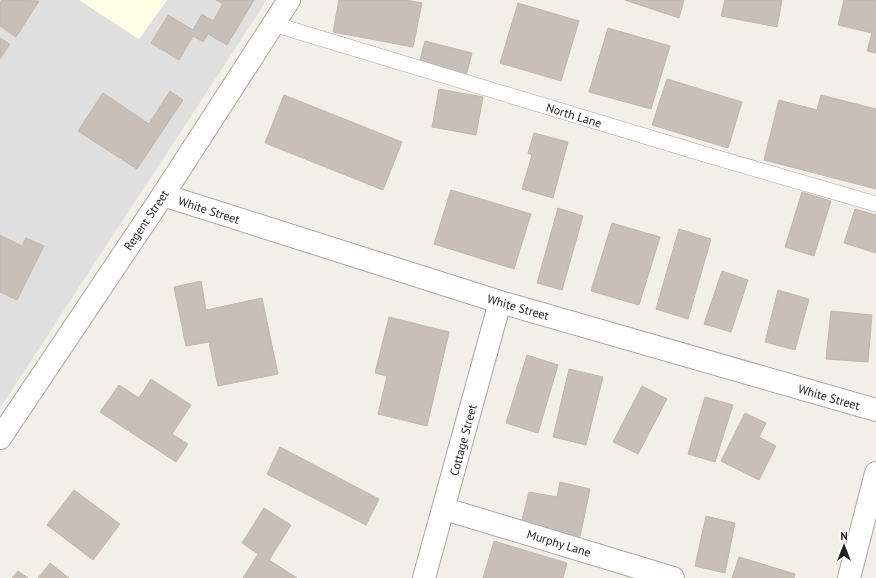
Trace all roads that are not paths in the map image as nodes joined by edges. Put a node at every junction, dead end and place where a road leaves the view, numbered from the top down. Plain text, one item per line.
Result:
1 (289, 0) edge
2 (273, 24) junction
3 (163, 195) junction
4 (876, 204) edge
5 (500, 302) junction
6 (876, 410) edge
7 (0, 438) edge
8 (876, 473) edge
9 (445, 509) junction
10 (424, 578) edge
11 (673, 578) edge
12 (849, 578) edge

1 - 2 street, Regent Street
2 - 3 street, Regent Street
2 - 4 lane, North Lane
3 - 5 street, White Street
3 - 7 street, Regent Street
5 - 6 street, White Street
5 - 9 street, Cottage Street
8 - 12 street
9 - 10 street, Cottage Street
9 - 11 street, Murphy Lane

